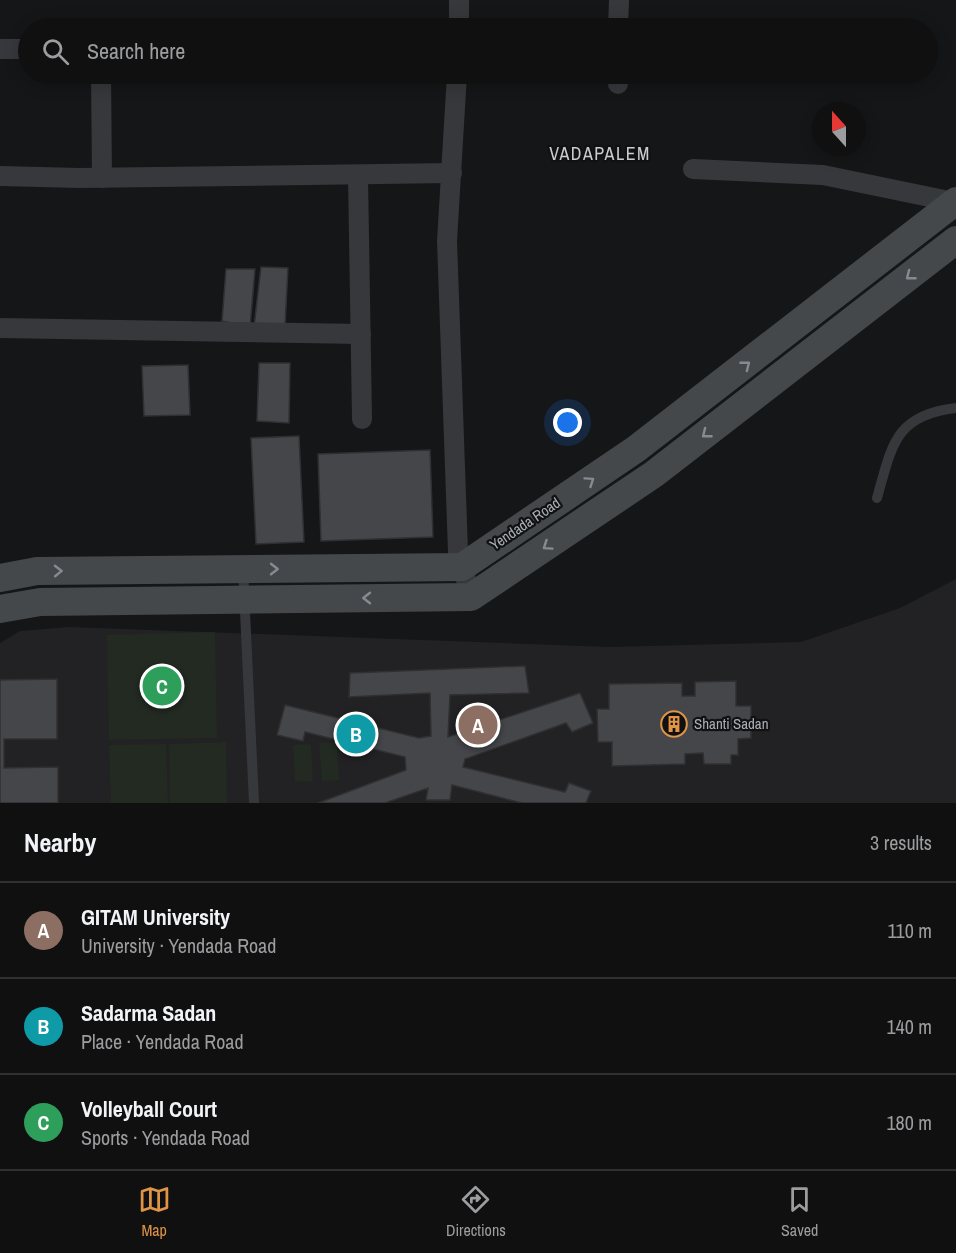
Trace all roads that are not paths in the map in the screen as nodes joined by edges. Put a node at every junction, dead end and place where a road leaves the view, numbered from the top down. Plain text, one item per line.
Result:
1 (459, 0) edge
2 (619, 0) edge
3 (459, 18) edge
4 (618, 18) edge
5 (0, 49) edge
6 (18, 49) edge
7 (101, 84) edge
8 (456, 84) edge
9 (693, 169) dead end
10 (452, 173) junction
11 (0, 176) edge
12 (358, 176) junction
13 (102, 178) junction
14 (955, 201) edge
15 (956, 240) edge
16 (0, 328) edge
17 (361, 334) junction
18 (956, 408) edge
19 (362, 419) dead end
20 (877, 498) dead end
21 (462, 567) junction
22 (243, 569) junction
23 (0, 578) edge
24 (471, 597) junction
25 (244, 599) junction
26 (0, 609) edge
27 (254, 803) edge

1 - 3 street
2 - 4 street
5 - 6 street
7 - 13 street
8 - 10 street
9 - 14 street
10 - 12 street
10 - 21 street
11 - 13 street
12 - 13 street
12 - 17 street
21 -> 14 main road, Yendada Road
15 -> 24 main road, Yendada Road
16 - 17 street
17 - 19 street
18 - 20 lane
22 -> 21 main road
21 - 24 street
23 -> 22 main road
22 - 25 lane
24 -> 25 main road
25 - 26 main road
25 - 27 lane

